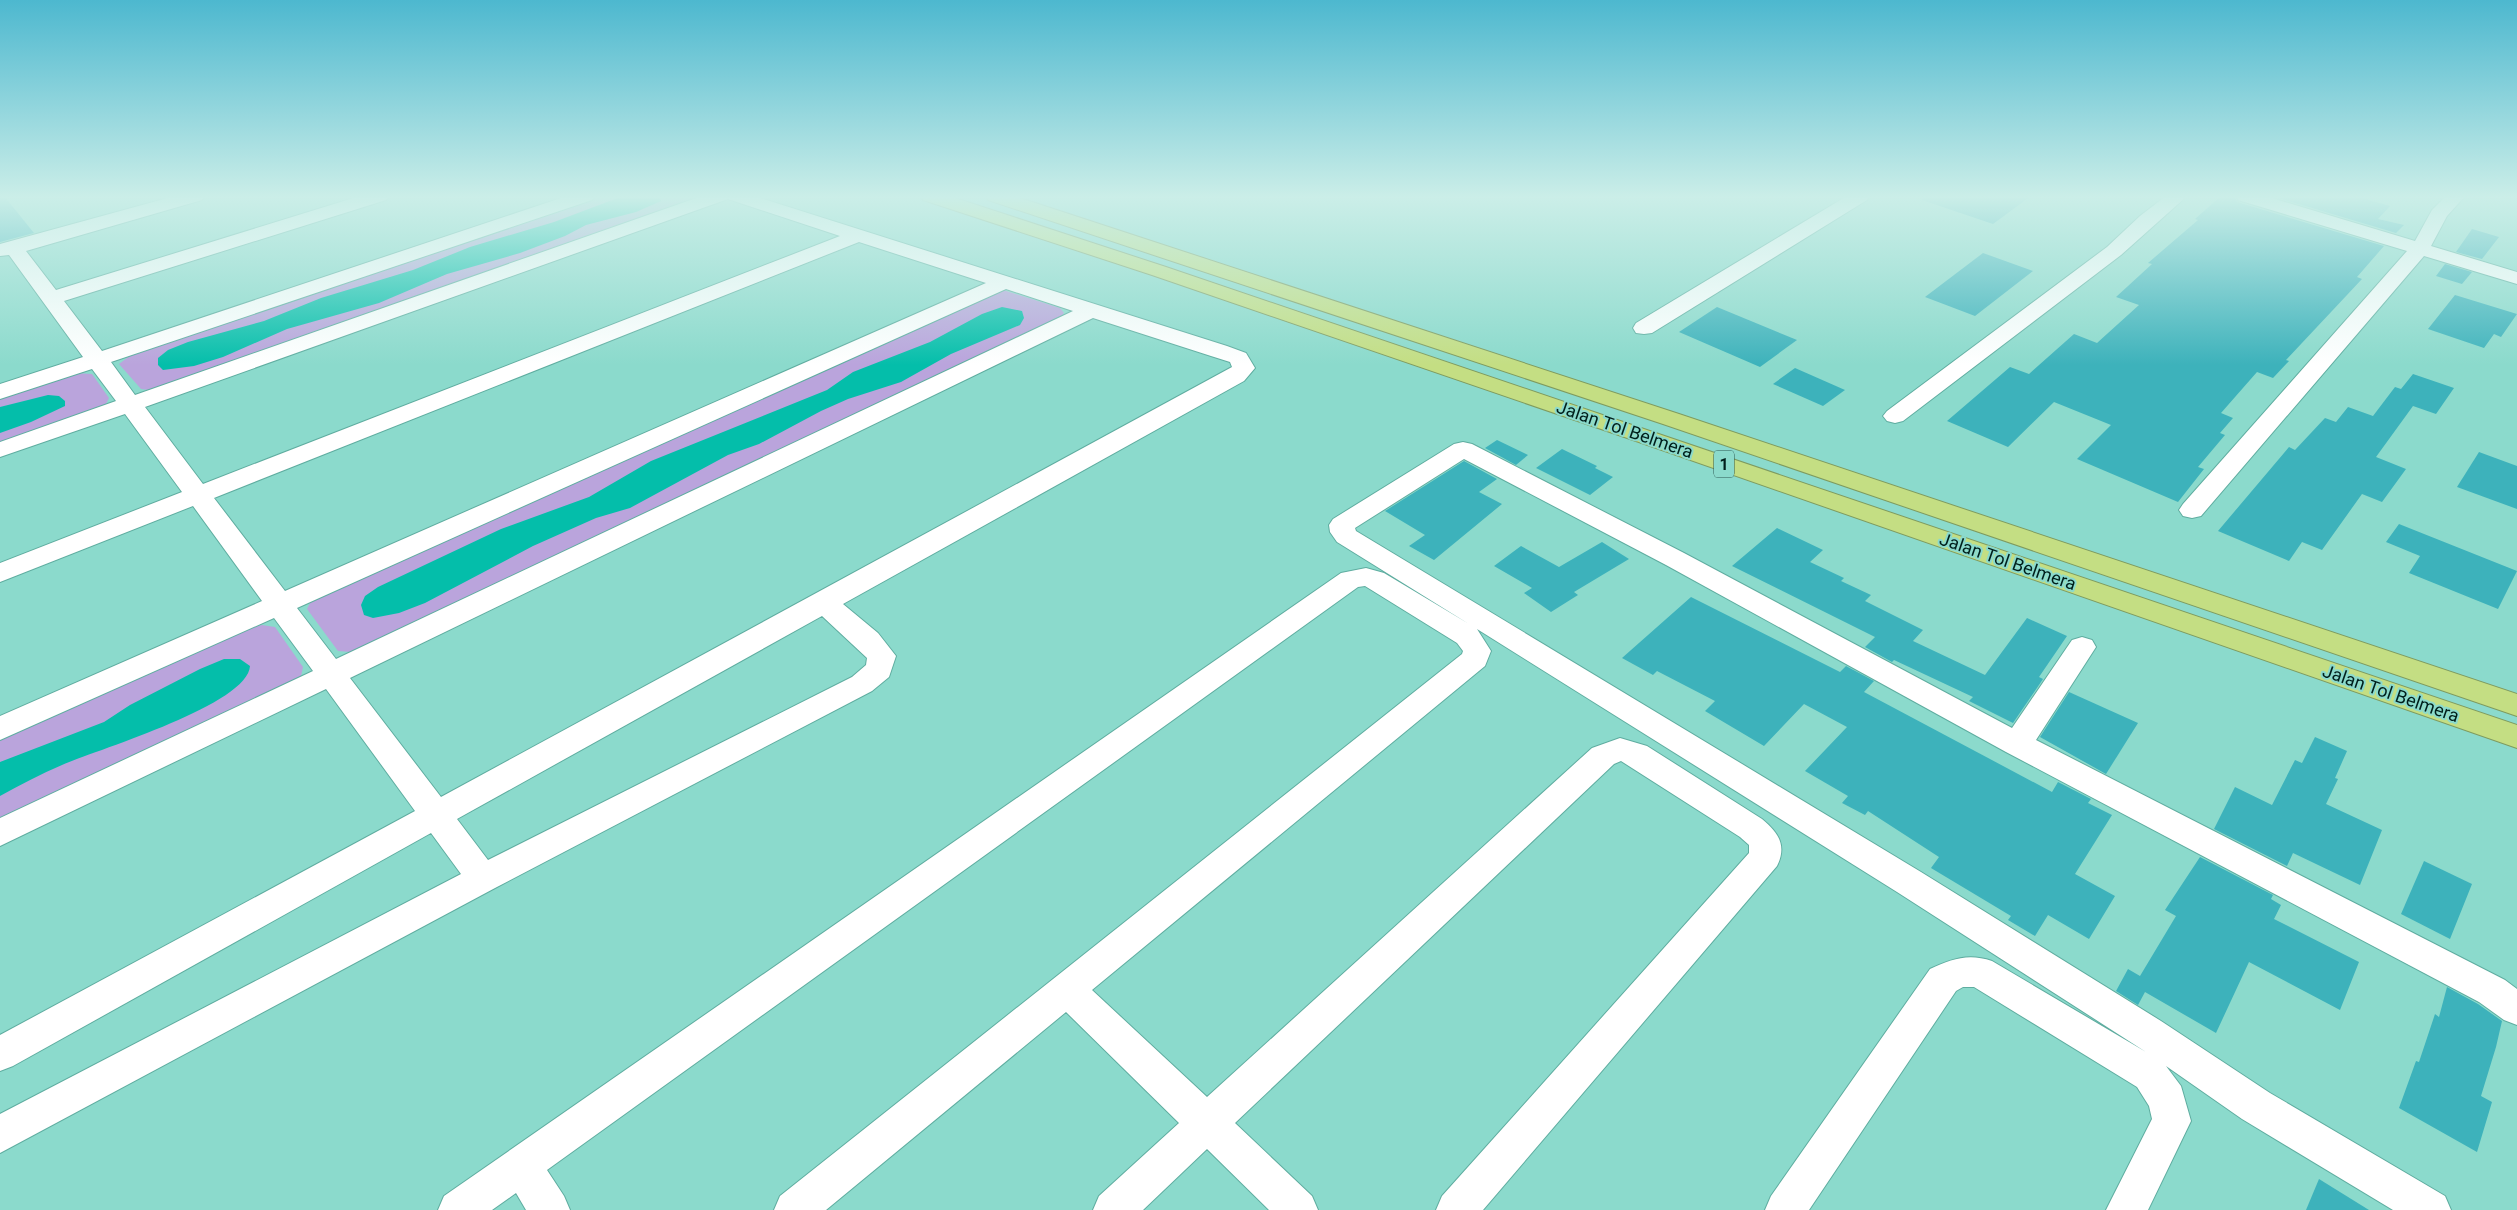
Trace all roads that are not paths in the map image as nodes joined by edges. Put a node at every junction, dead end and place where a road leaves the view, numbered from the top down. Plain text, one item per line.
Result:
1 (10, 252) edge
2 (197, 252) edge
3 (416, 252) edge
4 (560, 252) edge
5 (815, 252) edge
6 (910, 252) edge
7 (1102, 252) edge
8 (1166, 252) edge
9 (1770, 252) edge
10 (2112, 252) edge
11 (2417, 252) edge
12 (2432, 252) edge
13 (2517, 278) edge
14 (1005, 282) junction
15 (51, 298) junction
16 (1092, 310) junction
17 (1644, 328) dead end
18 (97, 359) junction
19 (0, 392) edge
20 (130, 404) junction
21 (1895, 416) dead end
22 (0, 450) edge
23 (198, 495) junction
24 (2192, 510) dead end
25 (0, 573) edge
26 (822, 602) junction
27 (279, 604) junction
28 (2082, 646) dead end
29 (332, 674) junction
30 (2517, 705) edge
31 (0, 729) edge
32 (2517, 737) edge
33 (2016, 744) junction
34 (436, 815) junction
35 (0, 833) edge
36 (483, 878) junction
37 (1066, 989) junction
38 (2517, 1009) edge
39 (0, 1054) edge
40 (1208, 1124) junction
41 (0, 1134) edge
42 (521, 1166) junction
43 (473, 1206) edge
44 (550, 1210) edge
45 (794, 1210) edge
46 (1113, 1210) edge
47 (1298, 1210) edge
48 (1456, 1210) edge
49 (1785, 1210) edge
50 (2126, 1210) edge
51 (2431, 1210) edge

1 - 15 street
2 - 15 street
3 - 18 street
4 - 20 street
5 - 23 street
6 - 14 street
7 - 32 highway, Jalan Tol Belmera / 1
8 - 30 highway, Jalan Tol Belmera / 1
9 - 17 street
10 - 21 street
11 - 24 street
12 - 13 street
14 - 16 street
14 - 27 street
15 - 18 street
16 - 26 street
16 - 29 street
18 - 19 street
18 - 20 street
20 - 22 street
20 - 23 street
23 - 25 street
23 - 27 street
26 - 34 street
26 - 36 street
27 - 29 street
27 - 31 street
28 - 33 street
29 - 34 street
29 - 35 street
33 - 38 street
33 - 51 street
34 - 36 street
34 - 39 street
36 - 41 street
37 - 40 street
37 - 42 street
37 - 45 street
40 - 46 street
40 - 47 street
40 - 48 street
42 - 43 street
42 - 44 street
49 - 50 street

